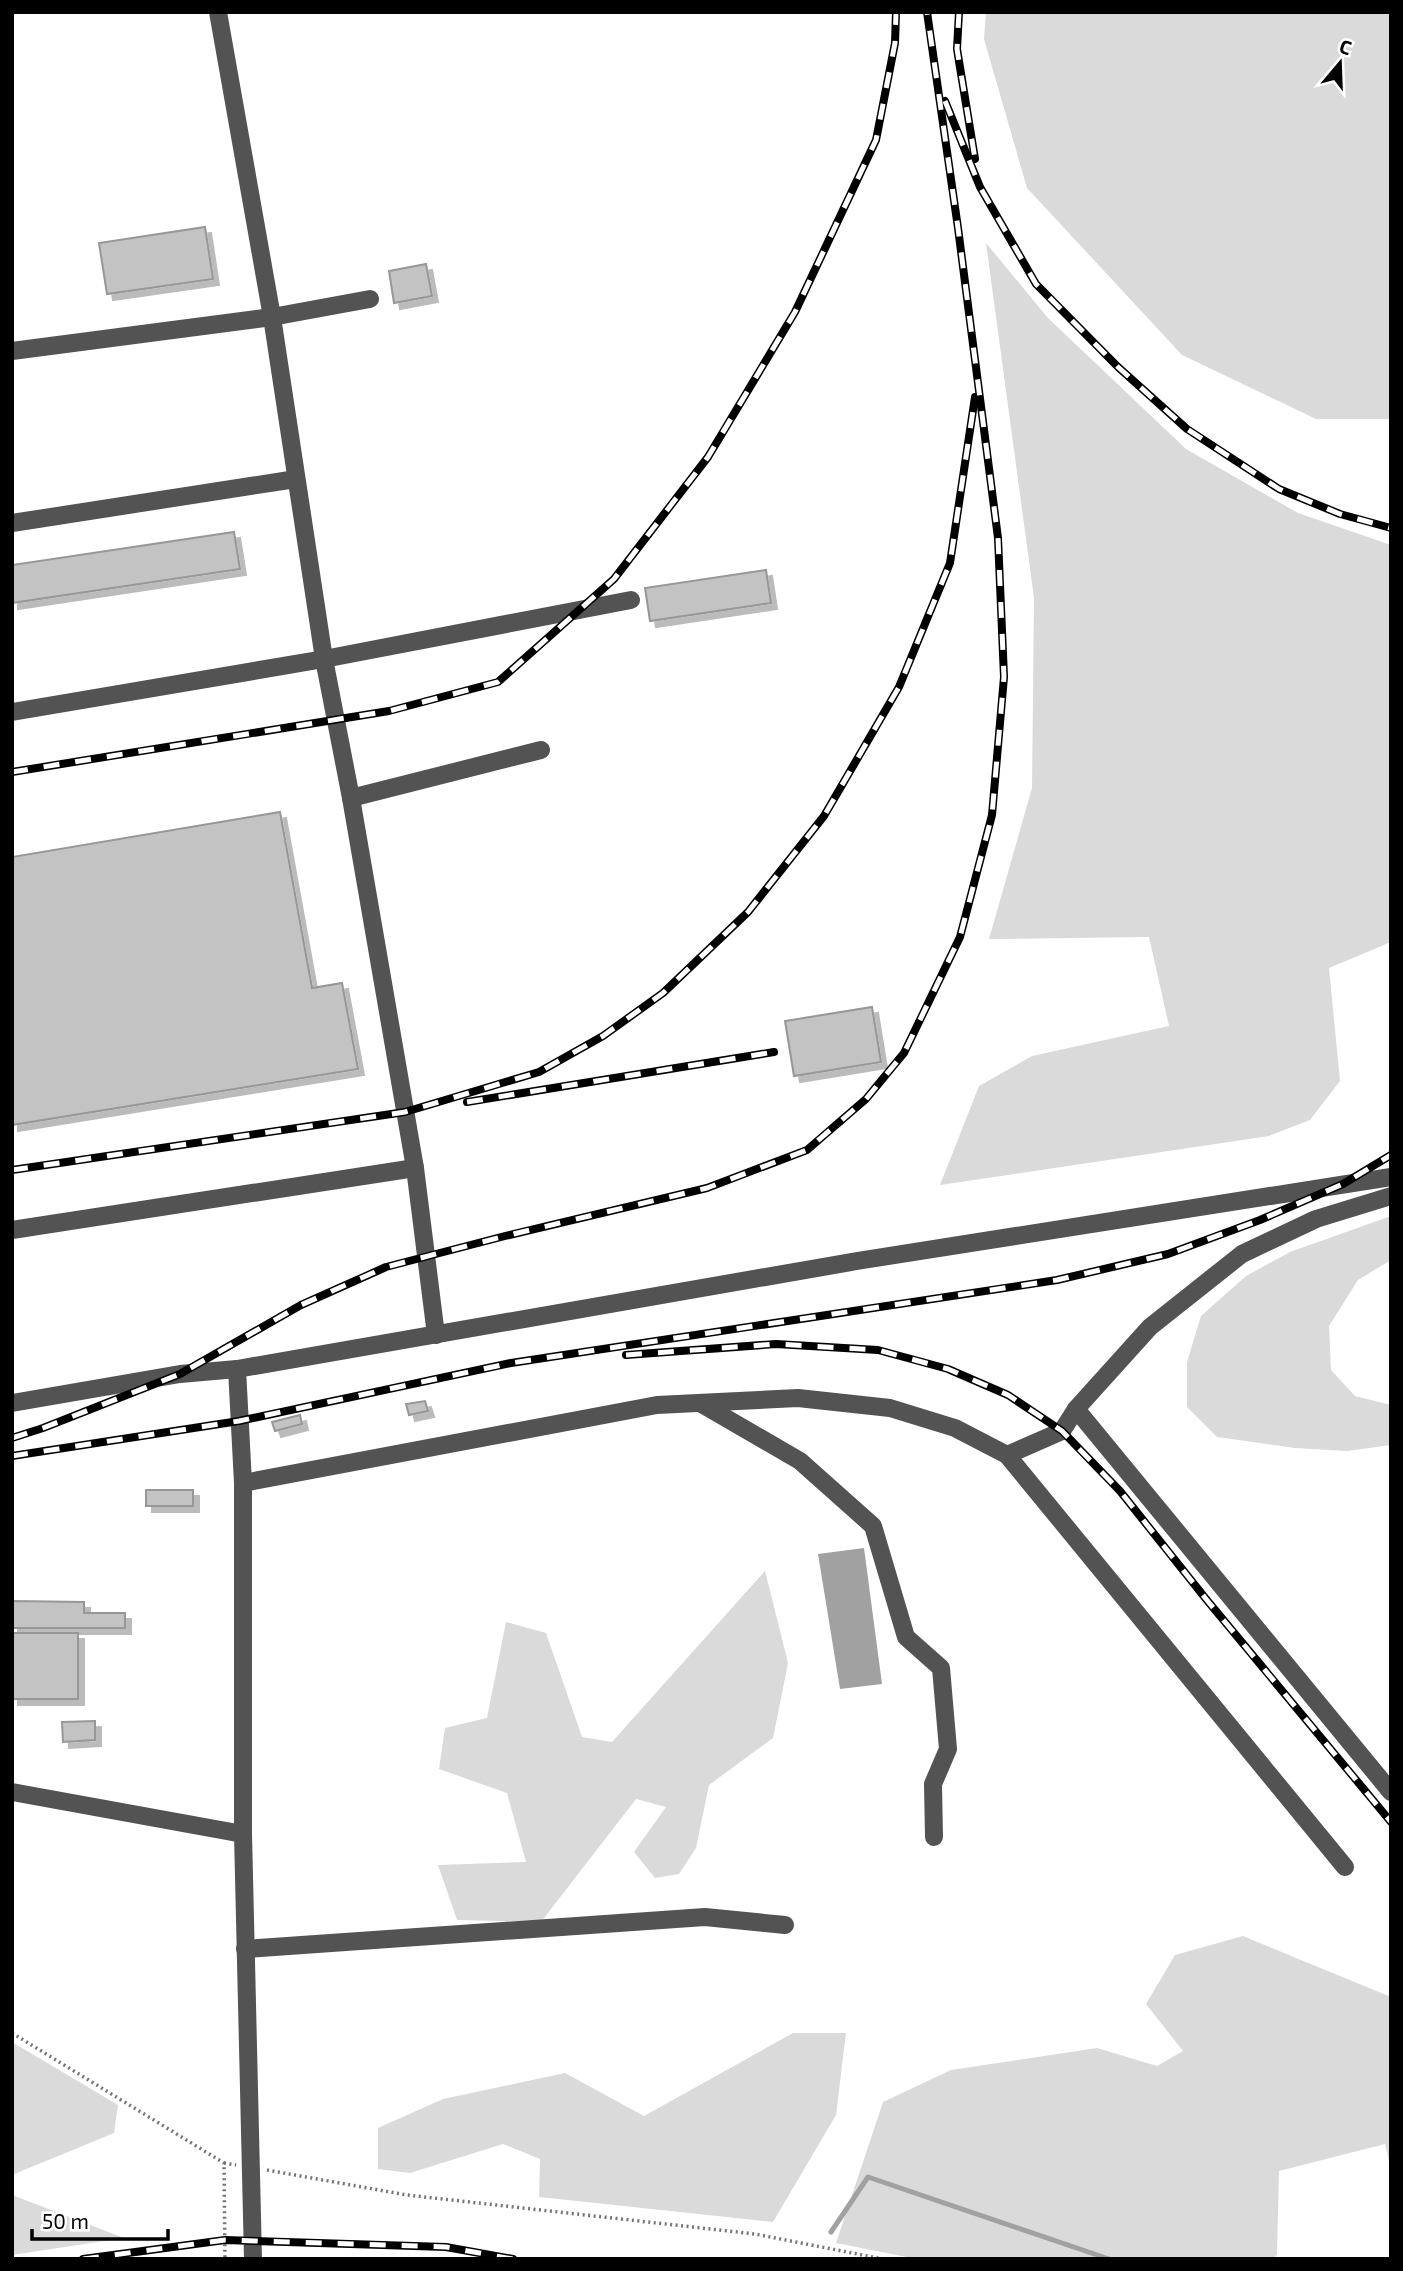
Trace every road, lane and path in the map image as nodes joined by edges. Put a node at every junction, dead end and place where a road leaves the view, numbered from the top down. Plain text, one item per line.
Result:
1 (218, 12) edge
2 (370, 299) dead end
3 (272, 317) junction
4 (12, 351) edge
5 (296, 479) junction
6 (12, 523) edge
7 (631, 600) dead end
8 (324, 659) junction
9 (12, 712) edge
10 (541, 750) dead end
11 (351, 798) junction
12 (415, 1168) junction
13 (1391, 1177) edge
14 (1391, 1196) edge
15 (12, 1230) edge
16 (436, 1335) junction
17 (237, 1369) junction
18 (12, 1403) edge
19 (699, 1403) junction
20 (1076, 1409) junction
21 (1007, 1455) junction
22 (243, 1483) junction
23 (12, 1792) edge
24 (1391, 1792) edge
25 (243, 1834) junction
26 (933, 1837) dead end
27 (1345, 1867) dead end
28 (785, 1925) dead end
29 (245, 1949) junction
30 (12, 2033) edge
31 (224, 2163) junction
32 (251, 2168) junction
33 (225, 2259) edge
34 (253, 2259) edge
35 (883, 2259) edge

1 - 3 street
2 - 3 street
3 - 4 street
3 - 5 street
5 - 6 street
5 - 8 street
7 - 8 street
8 - 9 street
8 - 11 street
10 - 11 street
11 - 12 street
12 - 15 street
12 - 16 street
13 - 16 street
14 - 20 street
16 - 17 street
17 - 18 street
17 - 22 street
19 - 21 street
19 - 22 street
19 - 26 street
20 - 21 street
20 - 24 street
21 - 27 street
22 - 25 street
23 - 25 street
25 - 29 street
28 - 29 street
29 - 32 street
30 - 31 path
31 - 32 path
31 - 33 path
32 - 34 street
32 - 35 path

